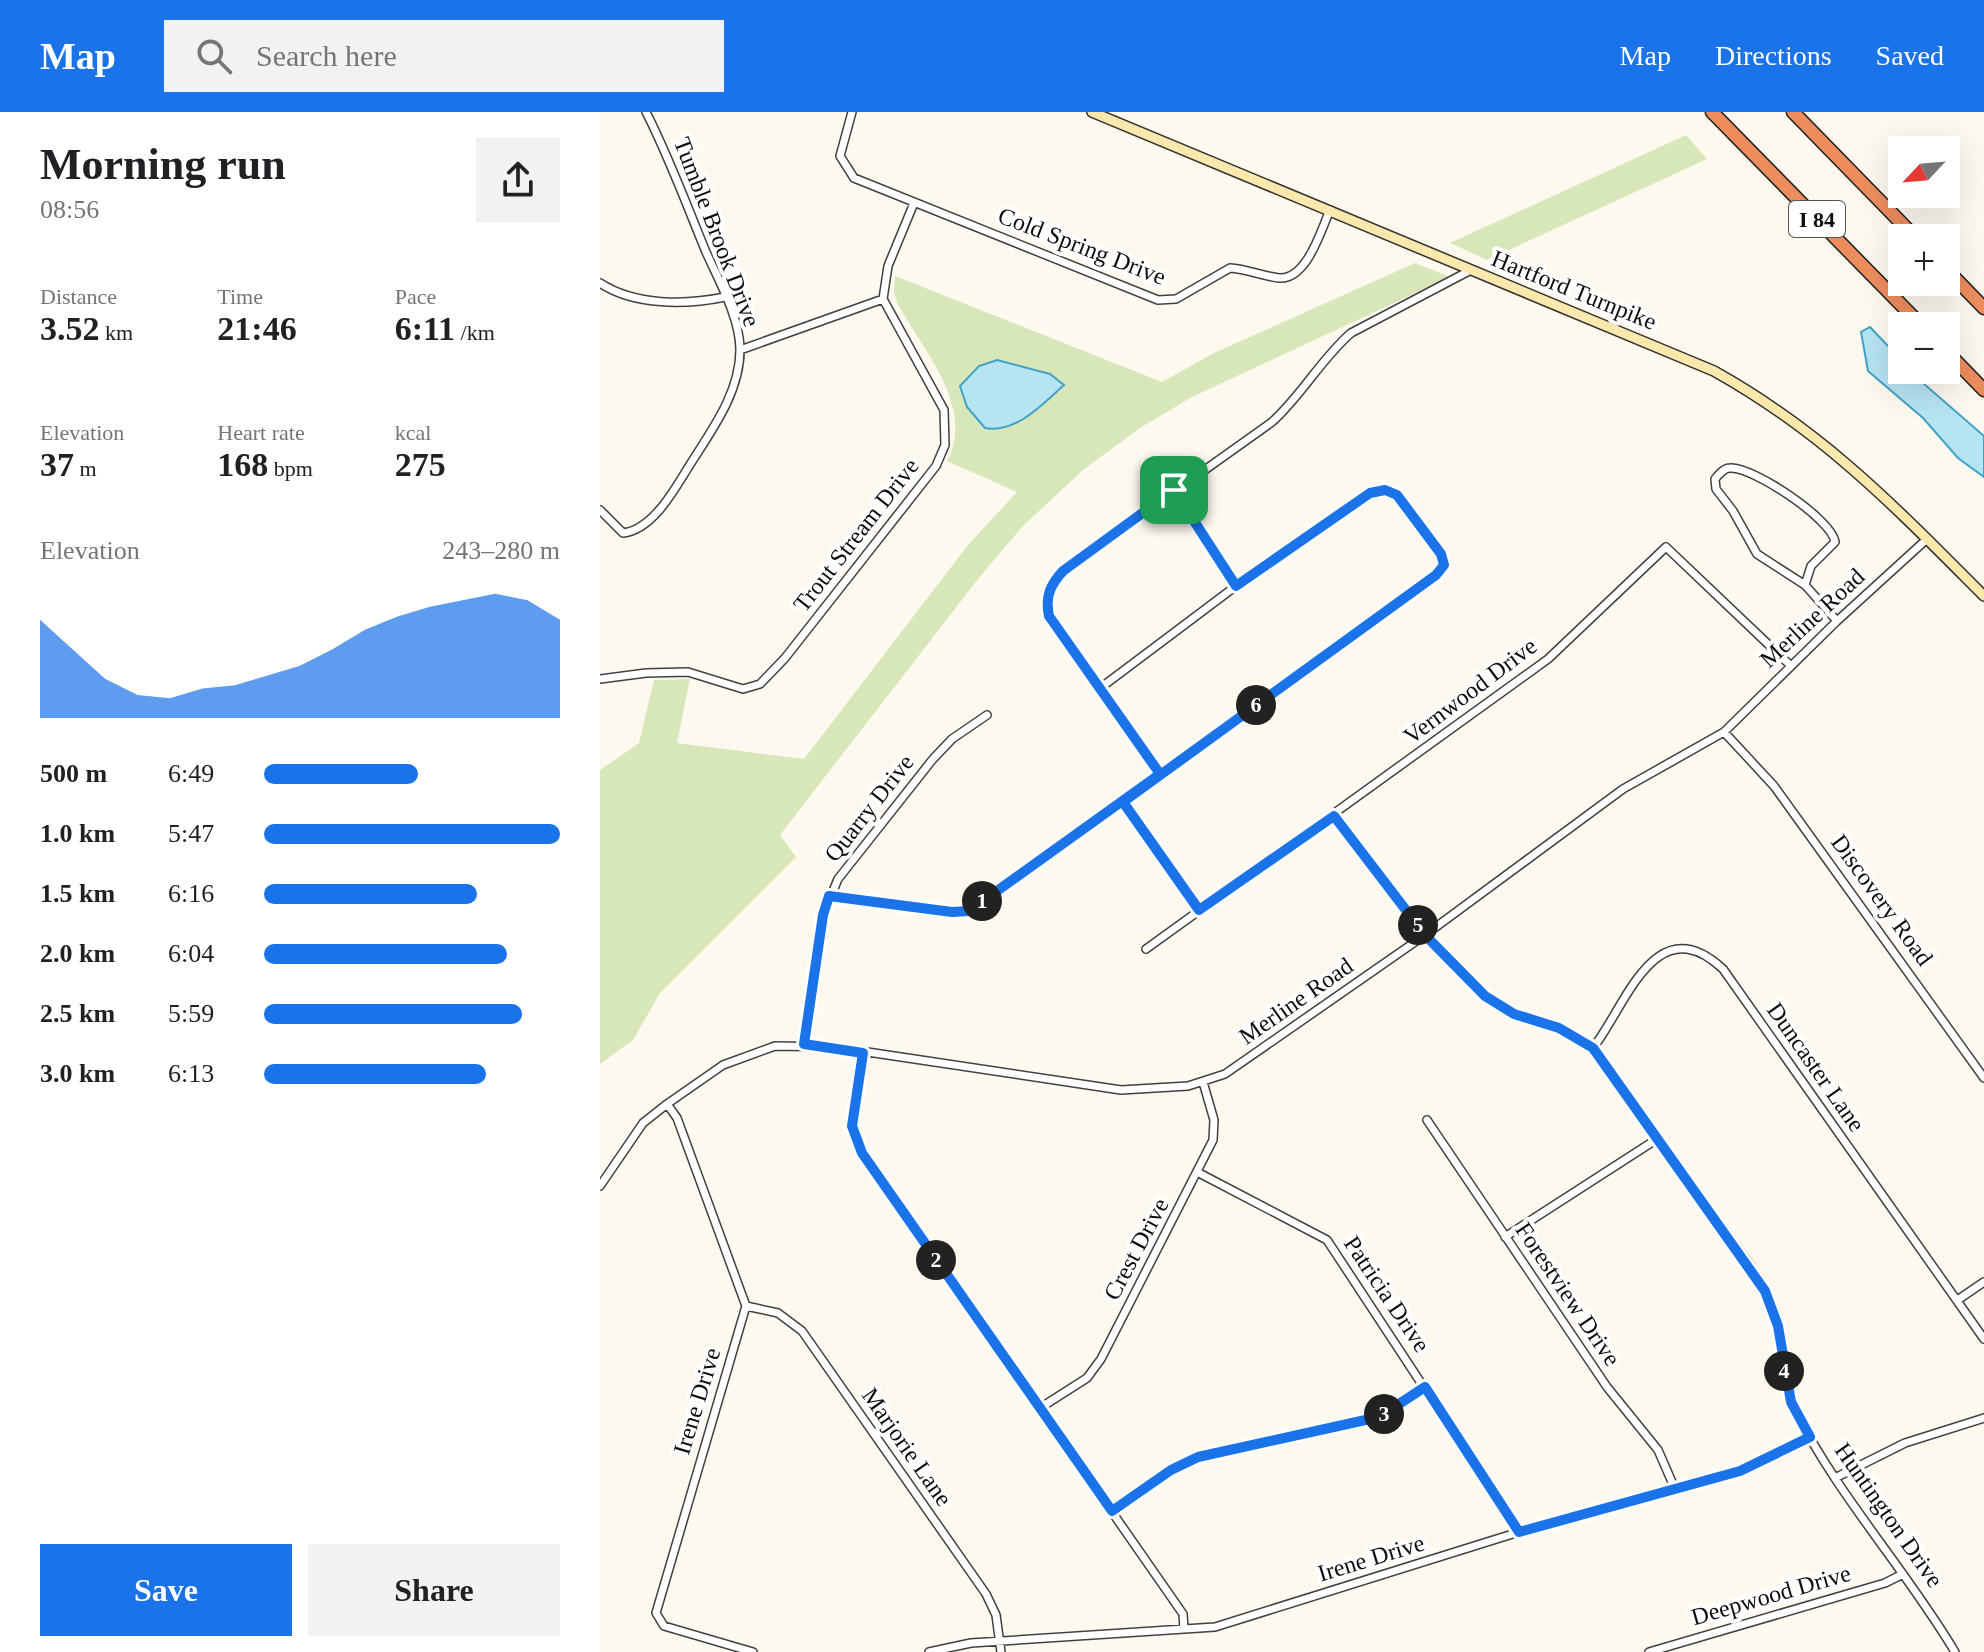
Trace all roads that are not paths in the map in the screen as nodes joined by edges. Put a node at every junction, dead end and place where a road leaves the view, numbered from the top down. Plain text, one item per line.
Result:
1 (646, 112) edge
2 (852, 112) edge
3 (1092, 112) edge
4 (1712, 112) edge
5 (1793, 112) edge
6 (914, 203) junction
7 (1330, 210) junction
8 (1902, 224) edge
9 (1471, 270) junction
10 (600, 283) edge
11 (1960, 283) edge
12 (725, 297) junction
13 (883, 299) junction
14 (1984, 308) edge
15 (1908, 312) edge
16 (740, 350) junction
17 (1960, 365) edge
18 (1984, 390) edge
19 (1174, 490) junction
20 (600, 510) edge
21 (1927, 539) junction
22 (1805, 585) junction
23 (1236, 586) junction
24 (1984, 596) edge
25 (1837, 621) junction
26 (1790, 665) junction
27 (600, 679) edge
28 (1099, 689) junction
29 (987, 715) dead end
30 (1724, 732) junction
31 (1160, 774) junction
32 (1123, 802) junction
33 (1334, 816) junction
34 (829, 896) junction
35 (1199, 910) junction
36 (1425, 935) junction
37 (1146, 949) dead end
38 (804, 1044) junction
39 (1593, 1048) junction
40 (863, 1053) junction
41 (1984, 1078) edge
42 (1203, 1082) junction
43 (667, 1104) junction
44 (1427, 1120) dead end
45 (1657, 1139) junction
46 (1199, 1173) junction
47 (600, 1186) edge
48 (1505, 1237) junction
49 (1984, 1282) edge
50 (1959, 1299) junction
51 (746, 1306) junction
52 (1984, 1339) edge
53 (1425, 1387) junction
54 (1040, 1408) junction
55 (1983, 1420) edge
56 (1810, 1437) junction
57 (1837, 1477) junction
58 (1675, 1489) junction
59 (1112, 1511) junction
60 (1519, 1532) junction
61 (1903, 1574) junction
62 (1184, 1629) junction
63 (1000, 1648) edge
64 (1655, 1651) edge
65 (753, 1652) edge
66 (929, 1652) edge
67 (1955, 1652) edge

1 - 12 street, Tumble Brook Drive
2 - 6 street, Cold Spring Drive
3 - 7 main road, Hartford Turnpike
4 - 15 highway, I 84
5 - 8 highway, I 84
6 - 7 street, Cold Spring Drive
6 - 13 street
7 - 9 main road, Hartford Turnpike
9 - 19 street
9 - 21 main road, Hartford Turnpike
10 - 12 street
11 - 14 highway
12 - 16 street, Tumble Brook Drive
13 - 16 street
13 - 27 street, Trout Stream Drive
16 - 20 street, Tumble Brook Drive
17 - 18 highway
19 - 23 street
19 - 28 street
21 - 24 main road, Hartford Turnpike
21 - 25 street, Merline Road
22 - 22 street
22 - 25 street
23 - 28 street
23 - 31 street
25 - 26 street, Merline Road
26 - 30 street, Merline Road
26 - 33 street, Vernwood Drive
28 - 31 street
29 - 34 street, Quarry Drive
30 - 36 street, Merline Road
30 - 41 street, Discovery Road
31 - 32 street
32 - 34 street
32 - 35 street
33 - 35 street, Vernwood Drive
33 - 36 street, Huntington Drive
34 - 38 street, Quarry Drive
35 - 37 street, Vernwood Drive
36 - 39 street, Huntington Drive
36 - 42 street, Merline Road
38 - 40 street, Merline Road
38 - 43 street, Merline Road
39 - 45 street, Huntington Drive
39 - 50 street, Duncaster Lane
40 - 42 street, Merline Road
40 - 54 street
42 - 46 street, Crest Drive
43 - 47 street, Merline Road
43 - 51 street
44 - 48 street, Forestview Drive
45 - 48 street
45 - 56 street, Huntington Drive
46 - 53 street, Patricia Drive
46 - 54 street, Crest Drive
48 - 58 street, Forestview Drive
49 - 50 street
50 - 52 street, Duncaster Lane
51 - 63 street, Marjorie Lane
51 - 65 street, Irene Drive
53 - 59 street
53 - 60 street, Patricia Drive
54 - 59 street
55 - 57 street
56 - 57 street, Huntington Drive
56 - 58 street, Irene Drive
57 - 61 street, Huntington Drive
58 - 60 street, Irene Drive
59 - 62 street
60 - 62 street, Irene Drive
61 - 64 street, Deepwood Drive
61 - 67 street, Huntington Drive
62 - 63 street, Irene Drive
63 - 66 street, Irene Drive

